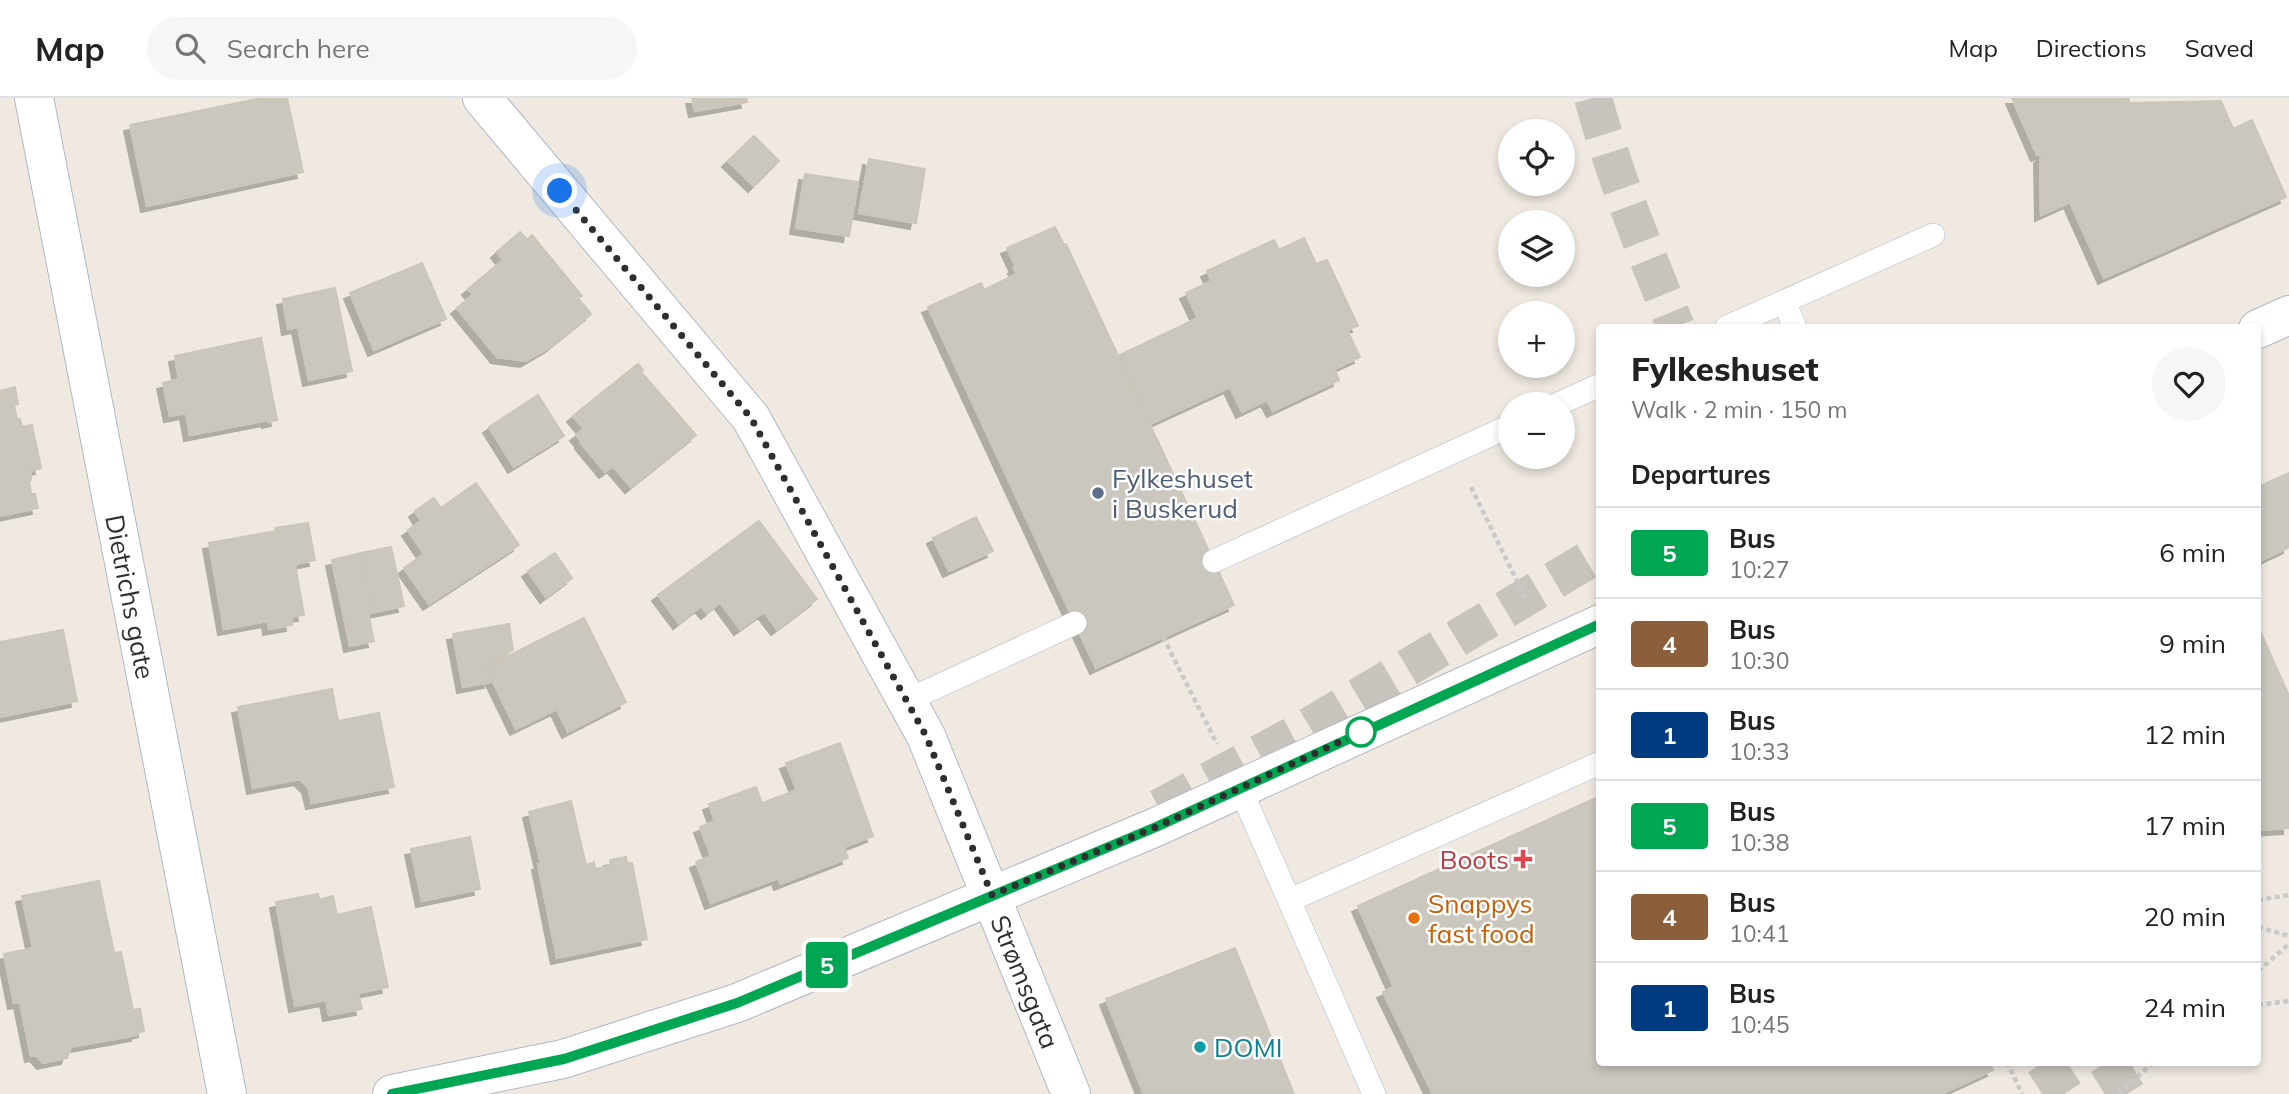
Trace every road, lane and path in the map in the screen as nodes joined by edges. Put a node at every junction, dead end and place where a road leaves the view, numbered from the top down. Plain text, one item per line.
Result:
1 (34, 98) edge
2 (482, 98) edge
3 (1933, 235) dead end
4 (1784, 302) junction
5 (2289, 315) edge
6 (1734, 324) edge
7 (1794, 324) edge
8 (2261, 328) edge
9 (1596, 387) edge
10 (1575, 396) edge
11 (1498, 431) edge
12 (1454, 451) junction
13 (1214, 561) dead end
14 (1075, 623) dead end
15 (1596, 626) edge
16 (1163, 637) dead end
17 (1548, 646) junction
18 (906, 701) junction
19 (1596, 765) edge
20 (1240, 788) junction
21 (992, 895) junction
22 (2289, 895) edge
23 (2261, 900) edge
24 (1290, 901) junction
25 (2261, 928) edge
26 (2289, 936) edge
27 (2289, 944) edge
28 (2261, 968) edge
29 (2289, 1001) edge
30 (2261, 1005) edge
31 (2009, 1066) edge
32 (2150, 1066) edge
33 (227, 1094) edge
34 (392, 1094) edge
35 (1071, 1094) edge
36 (1374, 1094) edge
37 (2022, 1094) edge
38 (2118, 1094) edge

1 - 33 street, Dietrichs gate
2 - 18 street, Strømsgata
3 - 4 lane
4 - 6 lane
4 - 7 lane
5 - 8 street
9 - 10 lane
11 - 12 lane
12 - 13 lane
12 - 17 path
14 - 18 lane
15 - 17 street
16 - 20 path
17 - 20 street
18 - 21 street, Strømsgata
19 - 24 lane
20 - 21 street
20 - 24 lane
21 - 34 street
21 - 35 street, Strømsgata
22 - 23 path
24 - 36 lane
25 - 26 path
27 - 28 path
29 - 30 path
31 - 37 path
32 - 38 path

